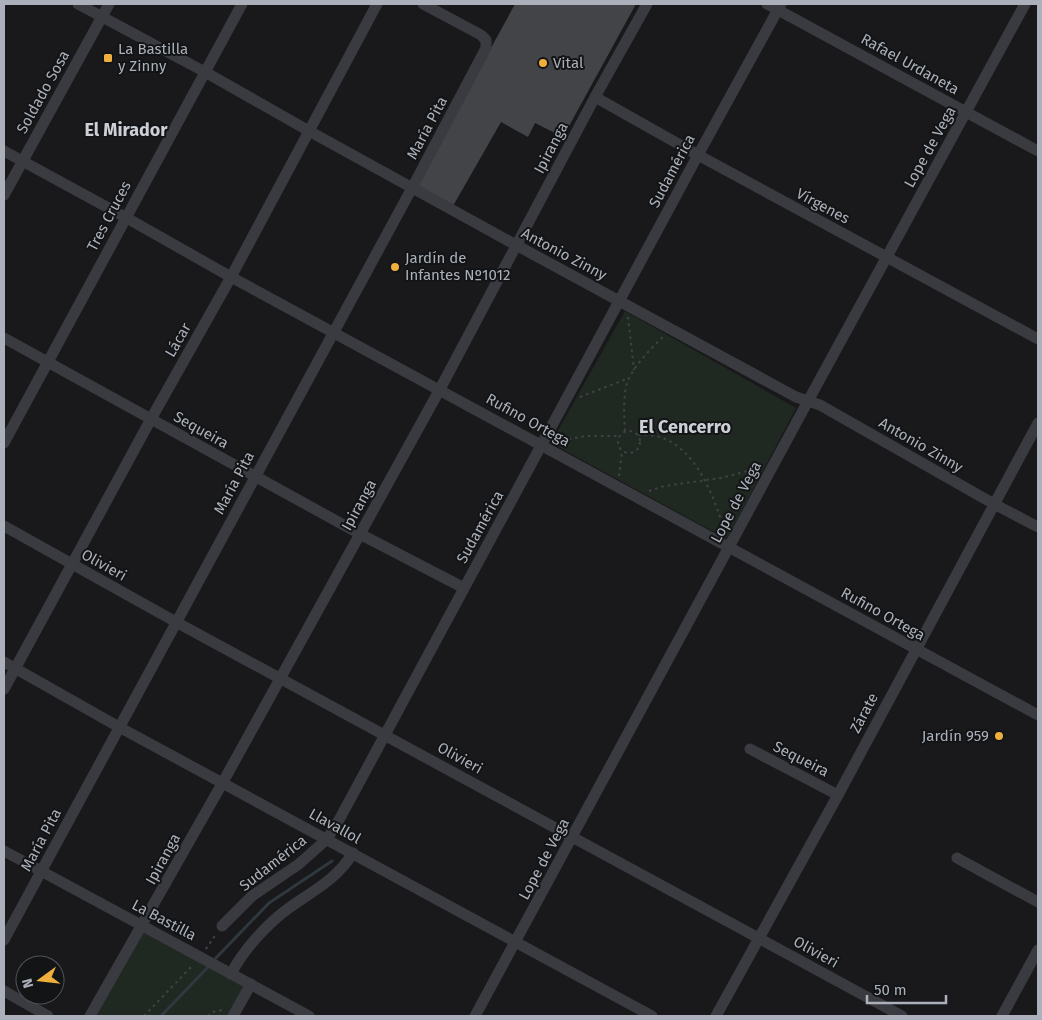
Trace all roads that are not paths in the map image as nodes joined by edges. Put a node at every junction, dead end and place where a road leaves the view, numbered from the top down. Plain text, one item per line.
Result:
1 (78, 4) edge
2 (109, 4) edge
3 (242, 4) edge
4 (377, 4) edge
5 (422, 4) edge
6 (647, 4) edge
7 (767, 4) edge
8 (1025, 4) edge
9 (780, 7) edge
10 (102, 17) junction
11 (205, 72) junction
12 (595, 97) junction
13 (967, 112) junction
14 (309, 131) junction
15 (1038, 151) edge
16 (4, 152) edge
17 (698, 155) junction
18 (22, 162) junction
19 (412, 188) junction
20 (4, 195) edge
21 (126, 217) junction
22 (516, 245) junction
23 (886, 257) junction
24 (231, 277) junction
25 (624, 303) junction
26 (333, 332) junction
27 (4, 338) edge
28 (1038, 339) edge
29 (48, 362) junction
30 (440, 389) junction
31 (808, 401) junction
32 (150, 419) junction
33 (1038, 423) edge
34 (4, 443) edge
35 (542, 445) junction
36 (254, 476) junction
37 (994, 504) junction
38 (4, 526) edge
39 (1038, 527) edge
40 (360, 534) junction
41 (729, 547) junction
42 (72, 564) junction
43 (464, 588) junction
44 (176, 622) junction
45 (916, 649) junction
46 (4, 662) edge
47 (16, 668) junction
48 (280, 678) junction
49 (4, 689) edge
50 (1038, 715) edge
51 (119, 727) junction
52 (384, 734) junction
53 (750, 749) dead end
54 (223, 782) junction
55 (838, 795) junction
56 (573, 837) junction
57 (327, 839) junction
58 (4, 851) edge
59 (353, 853) junction
60 (957, 858) dead end
61 (41, 871) junction
62 (1038, 902) edge
63 (143, 925) junction
64 (222, 926) road end
65 (758, 938) junction
66 (4, 940) edge
67 (516, 943) junction
68 (1038, 950) edge
69 (231, 974) junction
70 (251, 984) junction
71 (4, 991) edge
72 (235, 1012) edge
73 (48, 1016) edge
74 (90, 1016) edge
75 (309, 1016) edge
76 (475, 1016) edge
77 (652, 1016) edge
78 (716, 1016) edge
79 (902, 1016) edge
80 (1002, 1016) edge

1 - 10 street, Antonio Zinny
2 - 10 street, Soldado Sosa
3 - 11 street, Tres Cruces
4 - 14 street, Lácar
5 - 19 street, María Pita
6 - 12 street, Ipiranga
7 - 9 street, Rafael Urdaneta
8 - 13 street, Lope de Vega
9 - 13 street, Rafael Urdaneta
9 - 17 street, Sudamérica
10 - 11 street, Antonio Zinny
10 - 18 street, Soldado Sosa
11 - 14 street, Antonio Zinny
11 - 21 street, Tres Cruces
12 - 17 street, Vírgenes
12 - 22 street, Ipiranga
13 - 15 street, Rafael Urdaneta
13 - 23 street, Lope de Vega
14 - 19 street, Antonio Zinny
14 - 24 street, Lácar
16 - 18 street, Rufino Ortega
17 - 23 street, Vírgenes
17 - 25 street, Sudamérica
18 - 20 street, Soldado Sosa
18 - 21 street, Rufino Ortega
19 - 22 street, Antonio Zinny
19 - 26 street, María Pita
21 - 24 street, Rufino Ortega
21 - 29 street, Tres Cruces
22 - 25 street, Antonio Zinny
22 - 30 street, Ipiranga
23 - 28 street, Vírgenes
23 - 31 street, Lope de Vega
24 - 26 street, Rufino Ortega
24 - 32 street, Lácar
25 - 31 street, Antonio Zinny
25 - 35 street, Sudamérica
26 - 30 street, Rufino Ortega
26 - 36 street, María Pita
27 - 29 street, Sequeira
29 - 32 street, Sequeira
29 - 34 street, Tres Cruces
30 - 35 street, Rufino Ortega
30 - 40 street, Ipiranga
31 - 37 street, Antonio Zinny
31 - 41 street, Lope de Vega
32 - 36 street, Sequeira
32 - 42 street, Lácar
33 - 37 street, Zárate
35 - 41 street, Rufino Ortega
35 - 43 street, Sudamérica
36 - 40 street, Sequeira
36 - 44 street, María Pita
37 - 39 street, Antonio Zinny
37 - 45 street, Zárate
38 - 42 street, Olivieri
40 - 43 street, Sequeira
40 - 48 street, Ipiranga
41 - 45 street, Rufino Ortega
41 - 56 street, Lope de Vega
42 - 44 street, Olivieri
42 - 47 street, Lácar
43 - 52 street, Sudamérica
44 - 48 street, Olivieri
44 - 51 street, María Pita
45 - 50 street, Rufino Ortega
45 - 55 street, Zárate
46 - 47 street, Llavallol
47 - 49 street, Lácar
47 - 51 street, Llavallol
48 - 52 street, Olivieri
48 - 54 street, Ipiranga
51 - 54 street, Llavallol
51 - 61 street, María Pita
52 - 56 street, Olivieri
52 - 57 street, Sudamérica
53 - 55 street, Sequeira
54 - 57 street, Llavallol
54 - 63 street, Ipiranga
55 - 65 street, Zárate
56 - 65 street, Olivieri
56 - 67 street, Lope de Vega
57 - 59 street, Llavallol
57 - 64 street, Sudamérica
58 - 61 street, La Bastilla
59 - 67 street, Llavallol
59 - 69 street
60 - 62 street
61 - 63 street, La Bastilla
61 - 66 street, María Pita
63 - 69 street, La Bastilla
63 - 74 street, Ipiranga
65 - 78 street, Zárate
65 - 79 street, Olivieri
67 - 76 street, Lope de Vega
67 - 77 street, Llavallol
68 - 80 street
69 - 70 street, La Bastilla
70 - 72 street
70 - 75 street, La Bastilla
71 - 73 street

